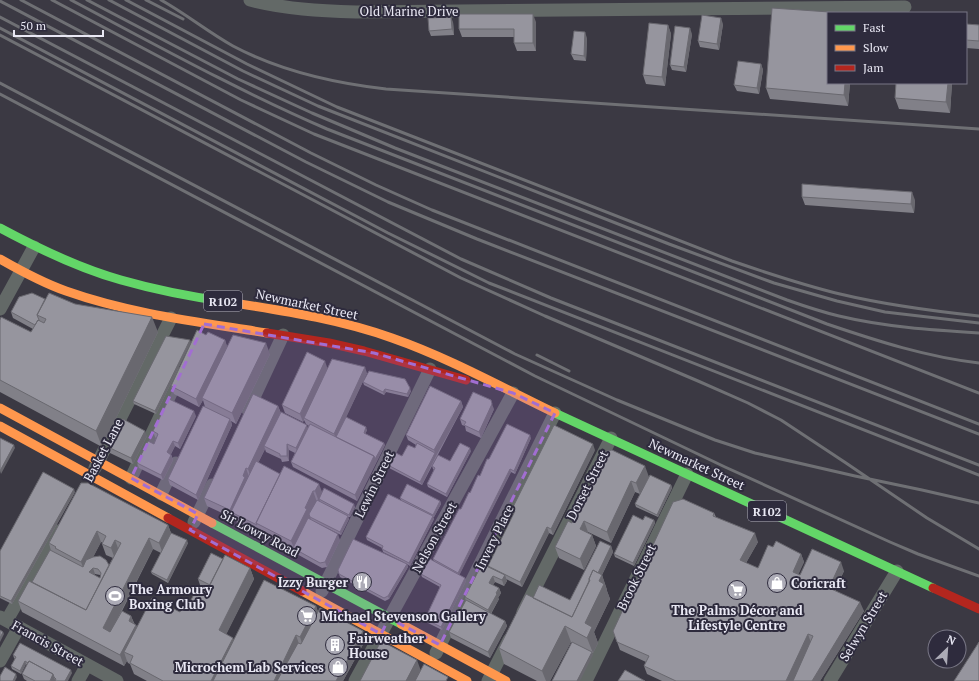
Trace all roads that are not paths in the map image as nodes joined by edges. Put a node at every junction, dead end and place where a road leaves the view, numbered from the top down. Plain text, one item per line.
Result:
1 (250, 0) edge
2 (905, 7) dead end
3 (0, 228) edge
4 (34, 247) junction
5 (0, 259) edge
6 (21, 270) junction
7 (0, 309) edge
8 (171, 318) junction
9 (204, 324) junction
10 (241, 329) junction
11 (283, 336) junction
12 (197, 338) edge
13 (234, 343) edge
14 (184, 365) edge
15 (430, 369) junction
16 (513, 393) junction
17 (0, 408) edge
18 (556, 413) junction
19 (242, 421) edge
20 (0, 426) edge
21 (611, 438) junction
22 (183, 450) edge
23 (99, 460) junction
24 (687, 474) junction
25 (216, 477) edge
26 (131, 478) junction
27 (87, 480) junction
28 (161, 494) junction
29 (198, 514) junction
30 (65, 519) edge
31 (190, 530) junction
32 (897, 571) junction
33 (326, 583) junction
34 (318, 600) junction
35 (979, 609) edge
36 (3, 618) edge
37 (390, 618) junction
38 (19, 628) junction
39 (381, 634) junction
40 (440, 645) junction
41 (0, 661) edge
42 (432, 662) junction
43 (87, 665) junction
44 (490, 677) edge
45 (78, 681) edge
46 (117, 681) edge
47 (355, 681) edge
48 (467, 681) edge
49 (506, 681) edge
50 (586, 681) edge
51 (830, 681) edge

1 - 2 street, Old Marine Drive
3 - 4 main road, Newmarket Street / R102
4 - 6 street
4 - 16 main road, Newmarket Street / R102
5 - 6 main road, Newmarket Street / R102
6 - 7 street
6 - 8 main road, Newmarket Street / R102
8 - 9 main road, Newmarket Street / R102
8 - 23 street, Basket Lane
9 - 10 main road, Newmarket Street / R102
9 - 12 street
10 - 11 main road, Newmarket Street / R102
10 - 13 street
11 - 15 main road, Newmarket Street / R102
11 - 19 street
14 - 26 street
15 - 16 main road, Newmarket Street / R102
15 - 33 street, Lewin Street
16 - 18 main road, Newmarket Street / R102
16 - 37 street, Nelson Street
17 - 23 main road, Sir Lowry Road
18 - 21 main road, Newmarket Street / R102
18 - 40 street, Invery Place
20 - 27 main road
21 - 24 main road, Newmarket Street / R102
21 - 44 street, Dorset Street
22 - 28 street
23 - 26 main road, Sir Lowry Road
23 - 27 street, Basket Lane
24 - 32 main road, Newmarket Street / R102
24 - 50 street, Brook Street
25 - 29 street
26 - 28 main road, Sir Lowry Road
27 - 31 main road
28 - 29 main road, Sir Lowry Road
29 - 31 street
29 - 33 main road, Sir Lowry Road
30 - 36 street
31 - 34 main road
32 - 35 main road, Newmarket Street / R102
32 - 51 street, Selwyn Street
33 - 34 street, Lewin Street
33 - 37 main road, Sir Lowry Road
34 - 39 main road
36 - 38 street, Francis Street
37 - 39 street, Nelson Street
37 - 40 main road, Sir Lowry Road
38 - 41 street
38 - 43 street, Francis Street
39 - 42 main road
39 - 47 street, Nelson Street
40 - 42 street, Invery Place
40 - 44 main road, Sir Lowry Road
42 - 48 main road
43 - 45 street
43 - 46 street, Francis Street
44 - 49 main road, Sir Lowry Road

